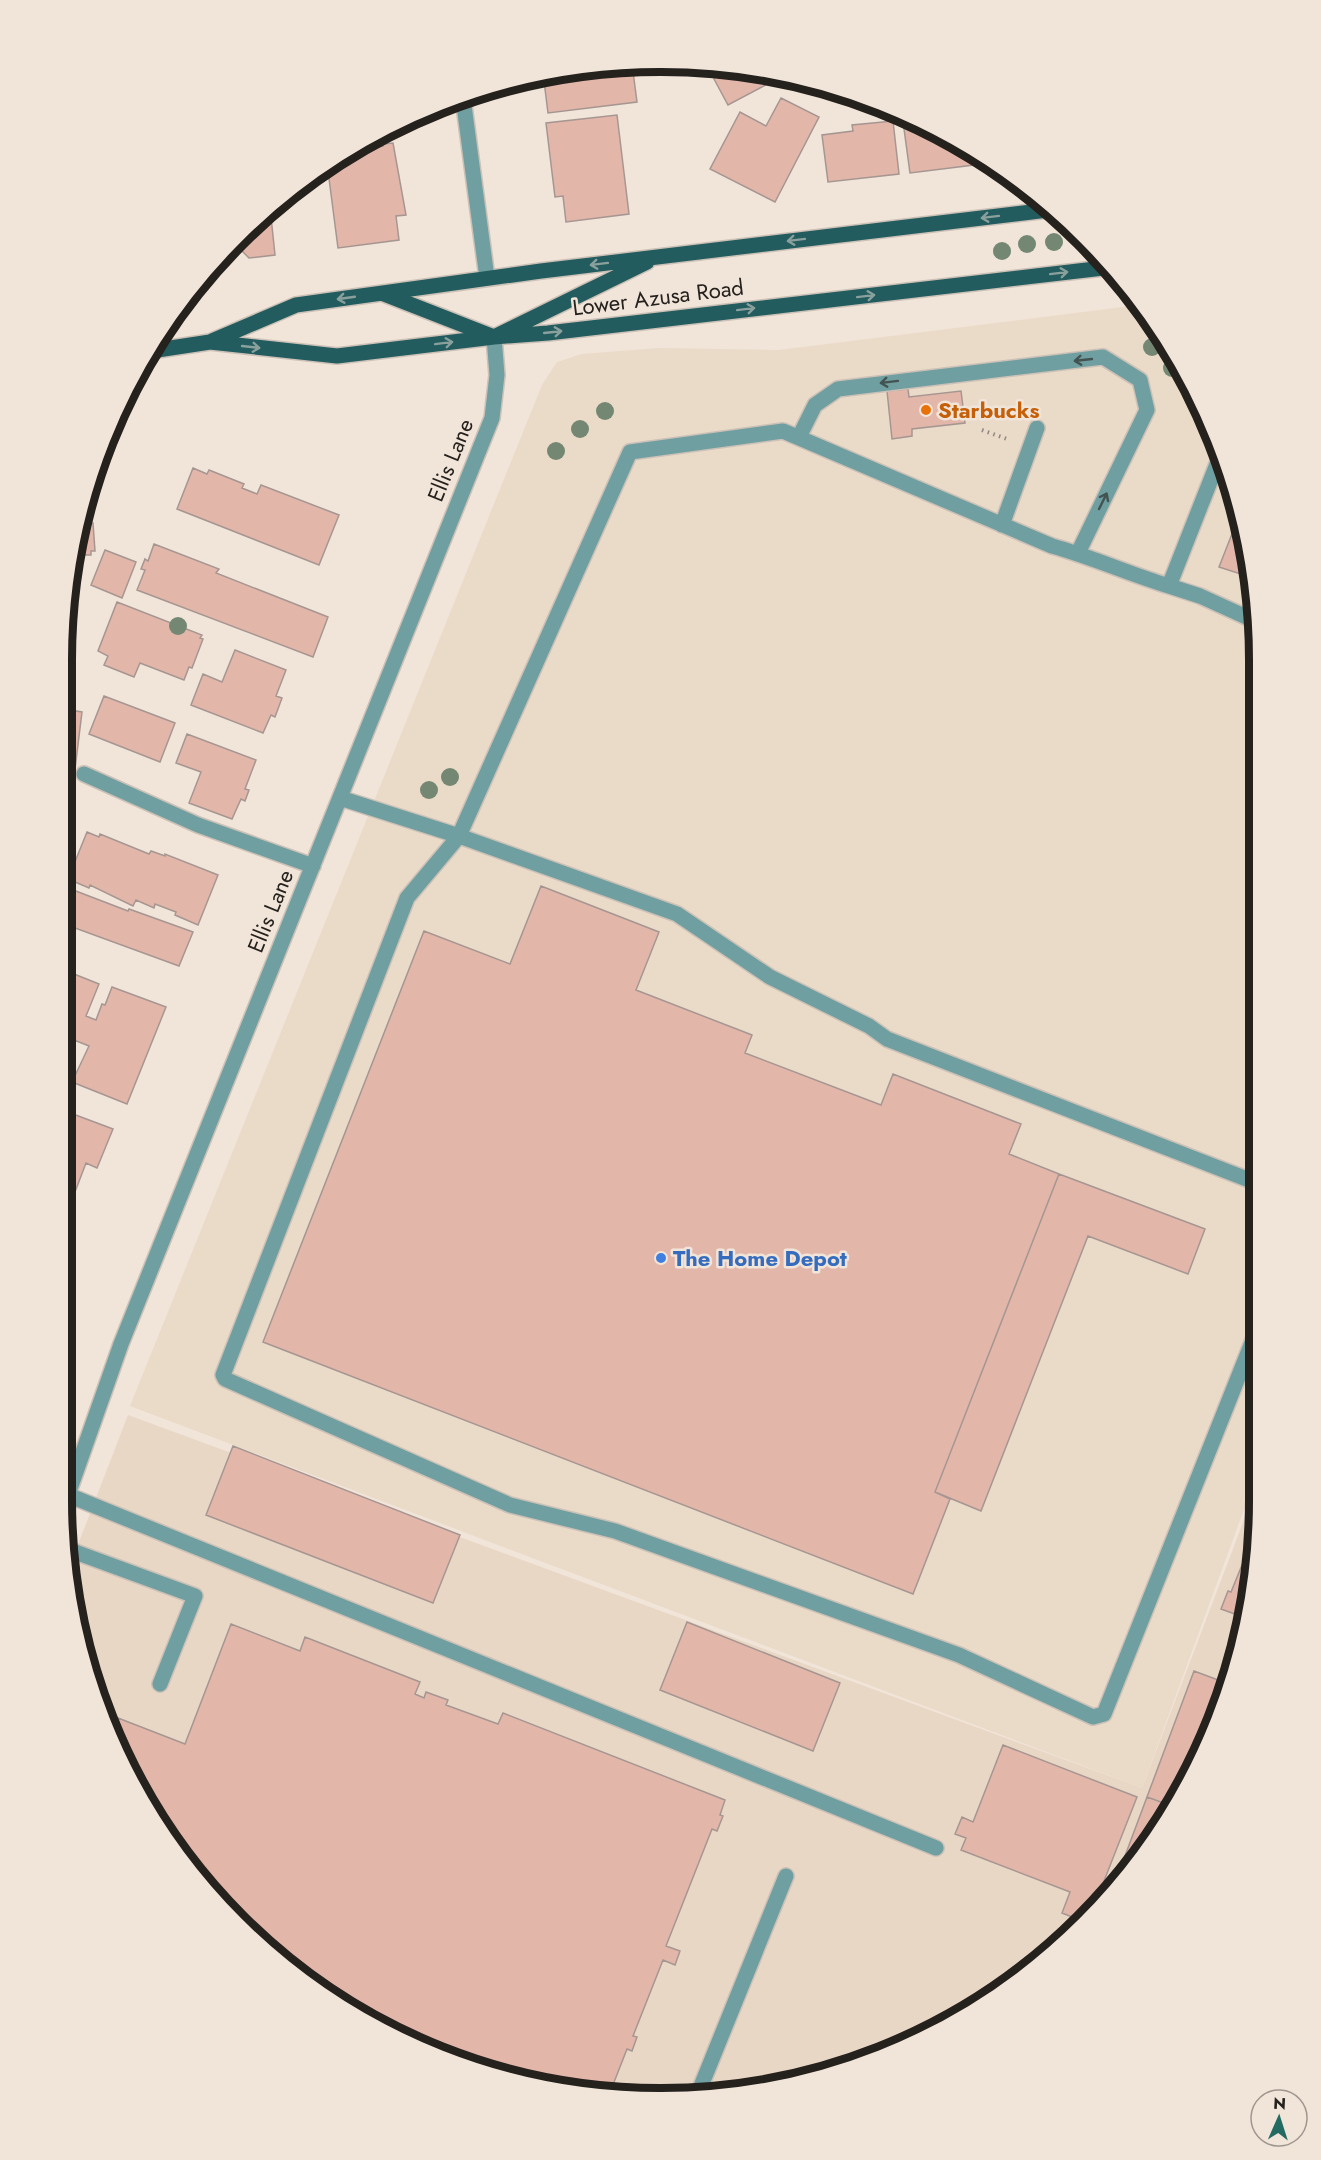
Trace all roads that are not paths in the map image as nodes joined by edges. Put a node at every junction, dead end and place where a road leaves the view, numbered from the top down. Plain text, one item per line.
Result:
1 (464, 106) edge
2 (1040, 211) edge
3 (658, 256) junction
4 (1100, 268) edge
5 (487, 278) junction
6 (381, 293) junction
7 (494, 336) junction
8 (210, 342) junction
9 (161, 349) edge
10 (1037, 428) dead end
11 (799, 437) junction
12 (1216, 466) edge
13 (1002, 525) junction
14 (1078, 553) junction
15 (1169, 586) junction
16 (1248, 618) edge
17 (84, 774) dead end
18 (340, 798) junction
19 (459, 836) junction
20 (313, 866) junction
21 (1249, 1180) edge
22 (1249, 1350) edge
23 (72, 1483) edge
24 (72, 1499) edge
25 (74, 1551) edge
26 (160, 1684) dead end
27 (936, 1848) dead end
28 (786, 1876) dead end
29 (702, 2087) edge

1 - 5 street
2 -> 3 main road, Lower Azusa Road
3 -> 5 main road, Lower Azusa Road
3 - 7 main road
7 -> 4 main road, Lower Azusa Road
5 - 6 main road, Lower Azusa Road
6 - 7 main road
6 -> 8 main road, Lower Azusa Road
8 -> 7 main road, Lower Azusa Road
7 - 18 street, Ellis Lane
8 - 9 main road, Lower Azusa Road
10 - 13 street
11 - 13 street
14 -> 11 street
11 - 19 street
12 - 15 street
13 - 14 street
14 - 15 street
15 - 16 street
17 - 20 street
18 - 19 street
18 - 20 street, Ellis Lane
19 - 21 street
19 - 22 street
20 - 23 street, Ellis Lane
24 - 27 street
25 - 26 street
28 - 29 street

